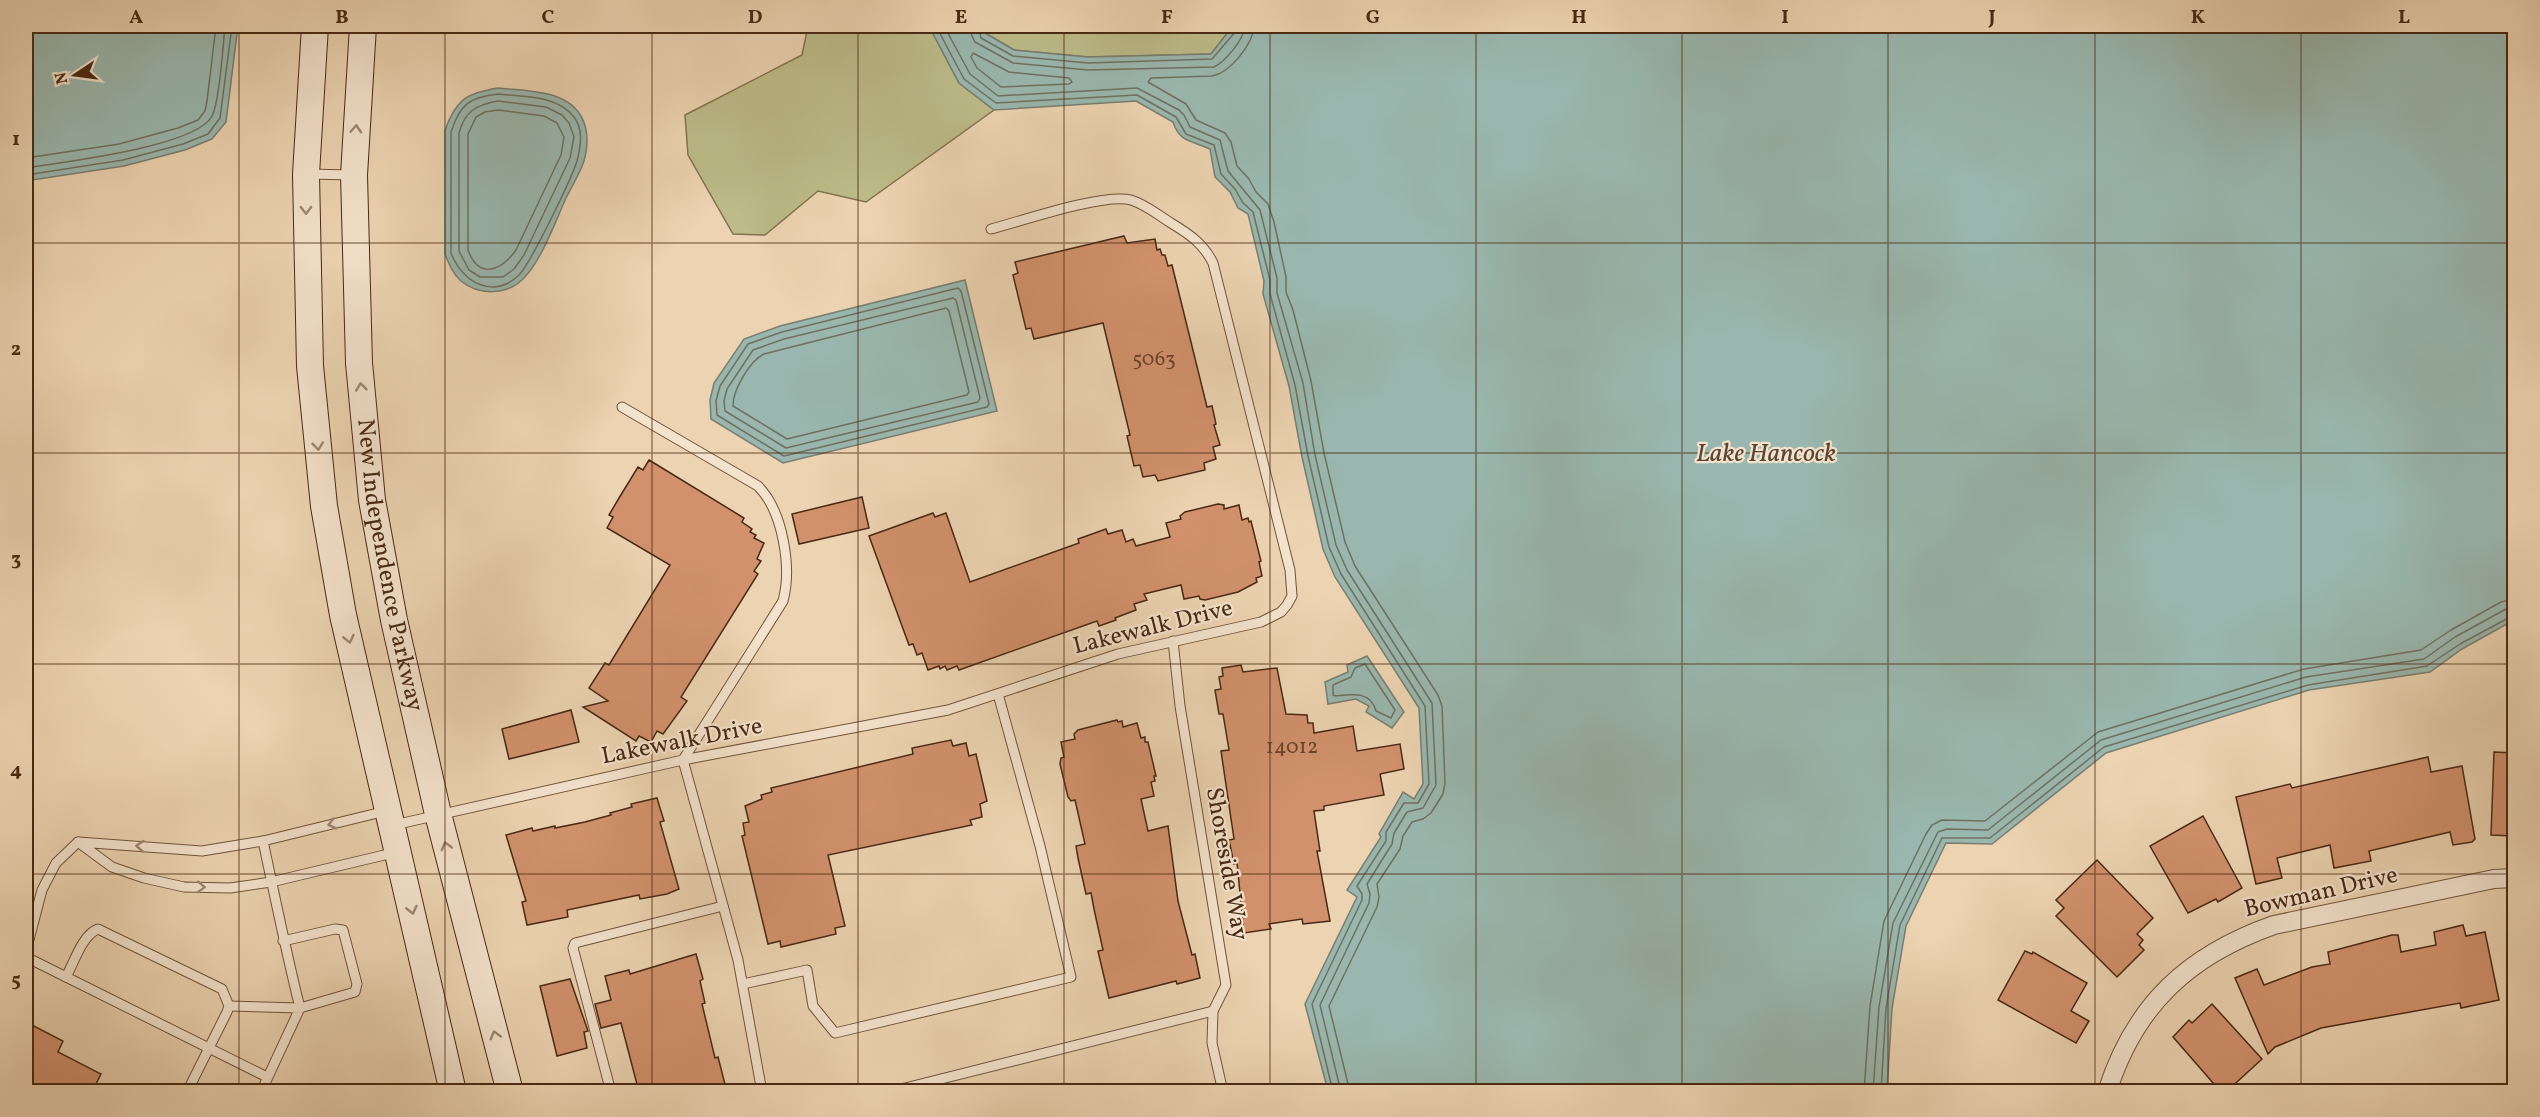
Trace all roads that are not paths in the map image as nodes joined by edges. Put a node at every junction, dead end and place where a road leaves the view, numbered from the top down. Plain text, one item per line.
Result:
1 (315, 26) edge
2 (363, 26) edge
3 (306, 174) junction
4 (354, 175) junction
5 (991, 229) dead end
6 (621, 407) dead end
7 (1173, 641) junction
8 (998, 694) junction
9 (683, 760) junction
10 (438, 814) junction
11 (390, 818) junction
12 (263, 841) junction
13 (78, 842) junction
14 (398, 852) junction
15 (2514, 878) edge
16 (272, 882) junction
17 (723, 906) junction
18 (283, 941) junction
19 (26, 951) edge
20 (26, 957) edge
21 (66, 978) junction
22 (744, 984) junction
23 (229, 1006) junction
24 (300, 1008) junction
25 (1213, 1011) junction
26 (208, 1048) junction
27 (267, 1077) junction
28 (187, 1092) edge
29 (261, 1092) edge
30 (453, 1092) edge
31 (510, 1092) edge
32 (611, 1092) edge
33 (762, 1092) edge
34 (889, 1092) edge
35 (1223, 1092) edge
36 (2107, 1092) edge

1 - 3 street, New Independence Parkway
4 -> 2 street, New Independence Parkway
3 - 4 lane
3 -> 11 street, New Independence Parkway
10 -> 4 street, New Independence Parkway
5 - 7 lane, Lakewalk Drive
6 - 9 lane
7 - 8 lane, Lakewalk Drive
7 - 25 lane, Shoreside Way
8 - 9 lane, Lakewalk Drive
8 - 22 lane
9 - 10 lane, Lakewalk Drive
9 - 17 lane
10 - 11 lane, Lakewalk Drive
31 -> 10 street, New Independence Parkway
11 -> 12 lane, Lakewalk Drive
11 - 14 street, New Independence Parkway
12 -> 13 lane, Lakewalk Drive
12 - 16 lane
13 -> 16 lane
13 - 19 lane
14 - 16 lane
14 -> 30 street, New Independence Parkway
15 - 36 street, Bowman Drive
16 - 18 lane
17 - 22 lane
17 - 32 lane
18 - 24 lane
18 - 24 lane
20 - 21 lane
21 - 23 lane
21 - 26 lane
22 - 33 lane
23 - 24 lane
23 - 26 lane
24 - 27 lane
25 - 34 lane
25 - 35 lane, Shoreside Way
26 - 27 lane
26 - 28 lane
27 - 29 lane

